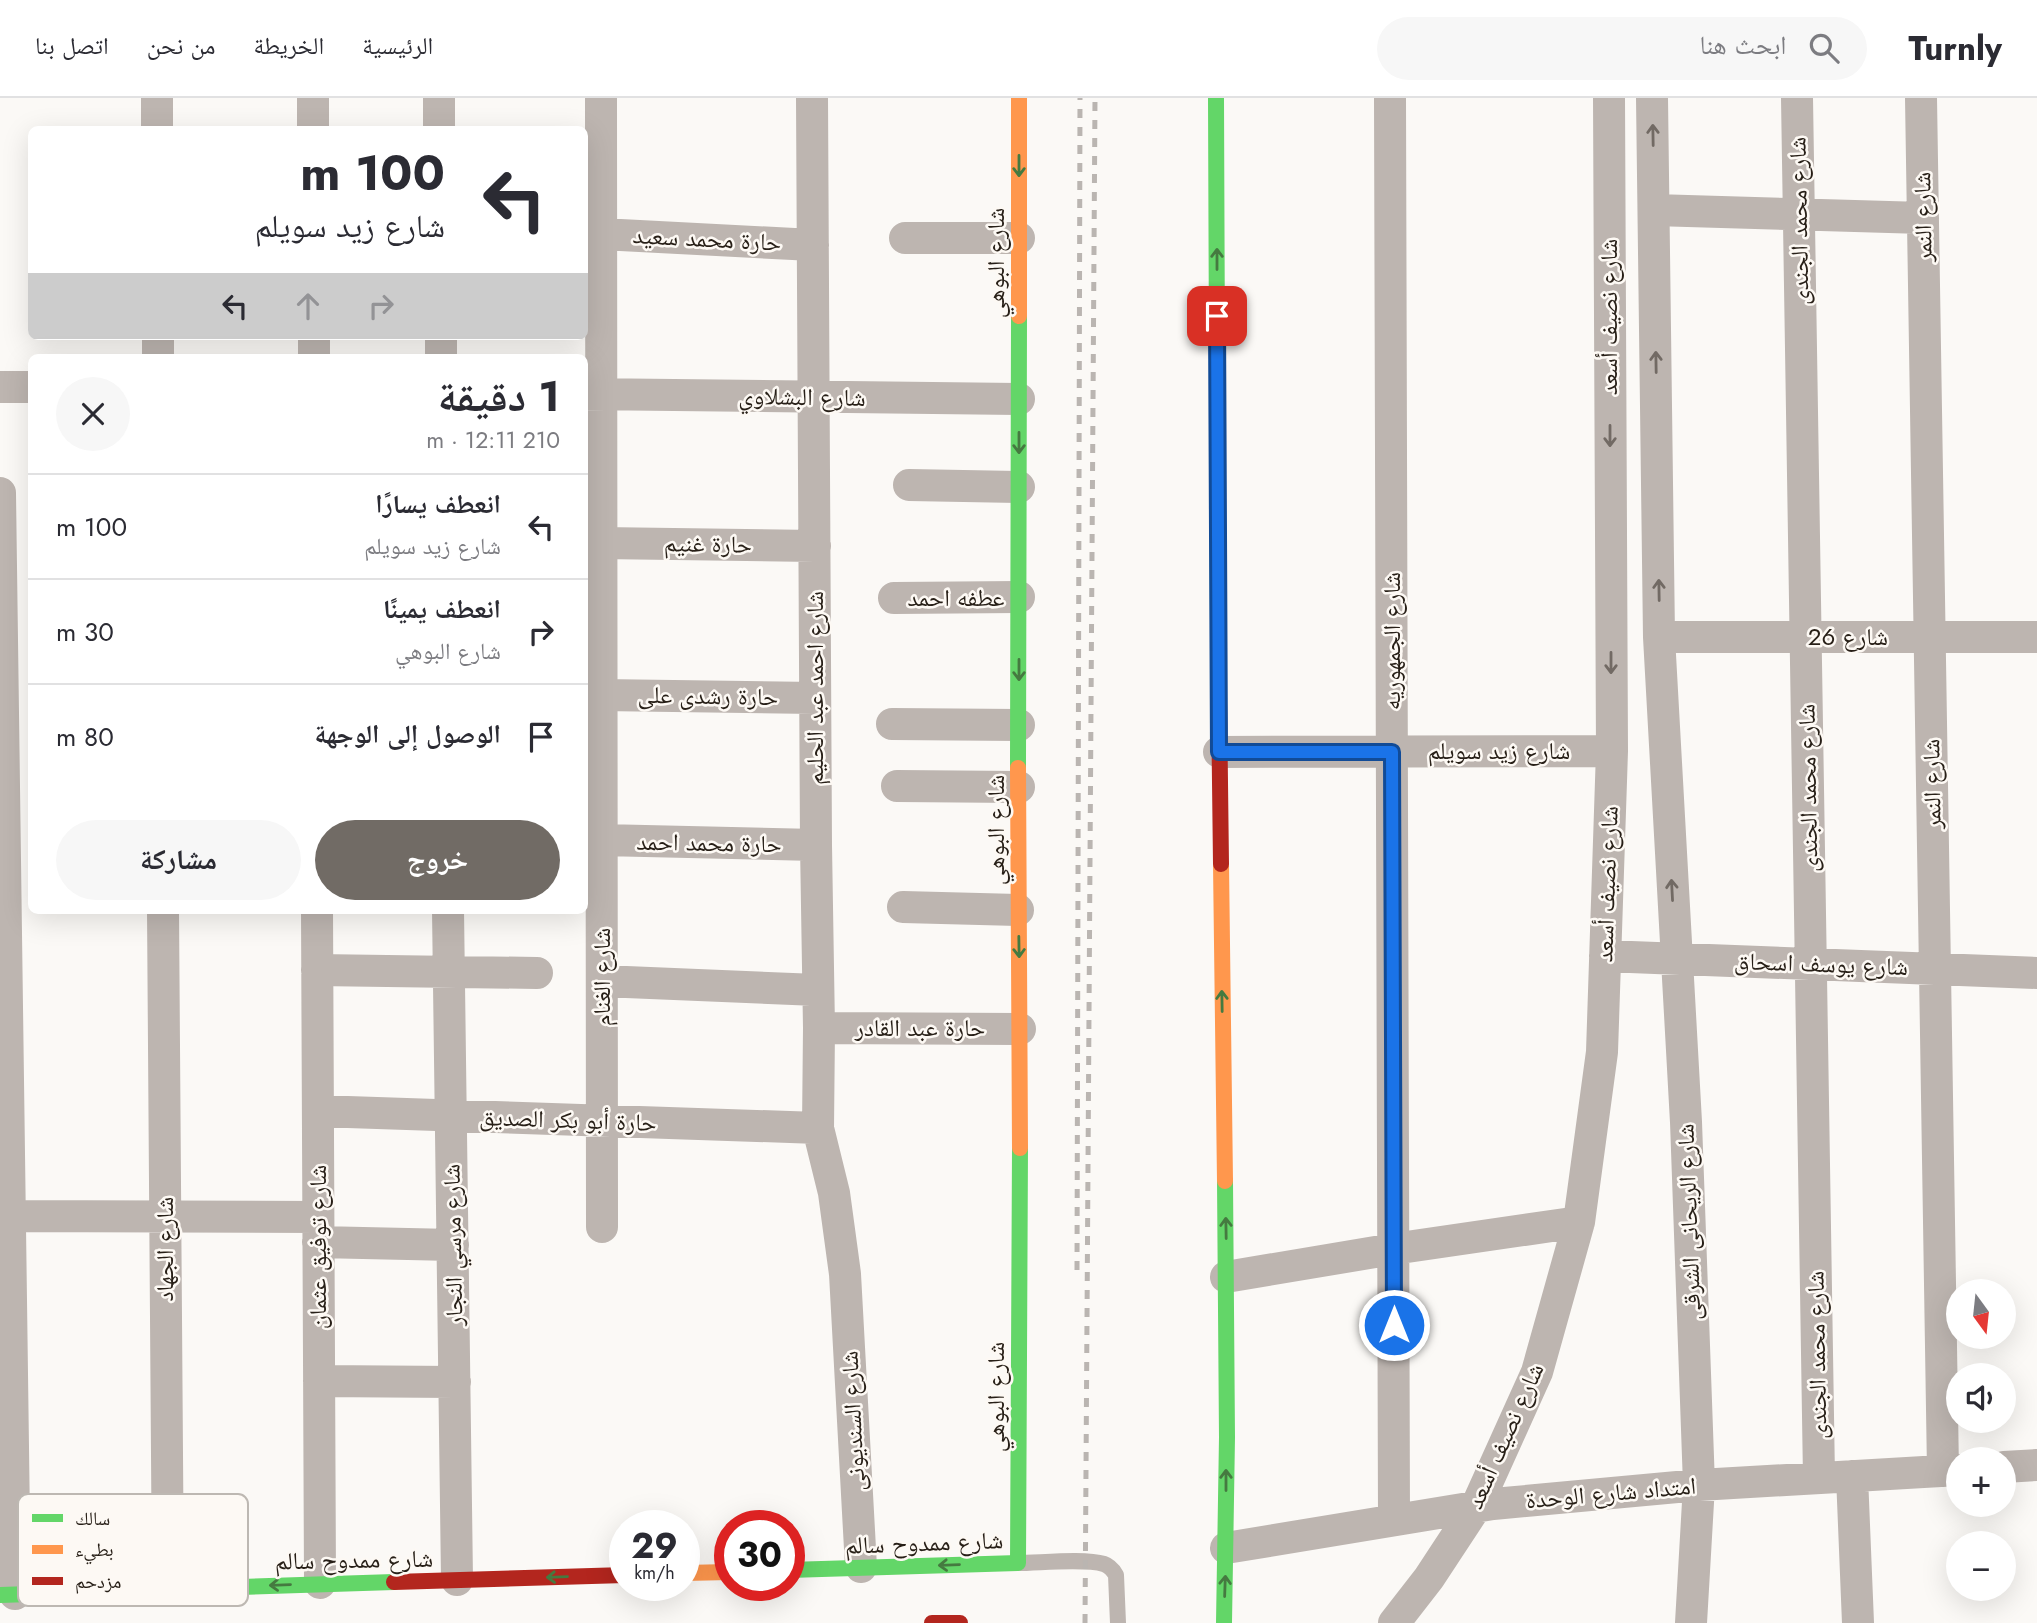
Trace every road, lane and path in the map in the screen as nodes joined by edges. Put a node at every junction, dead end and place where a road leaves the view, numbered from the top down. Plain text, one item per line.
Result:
1 (157, 98) edge
2 (313, 98) edge
3 (439, 98) edge
4 (601, 98) edge
5 (812, 98) edge
6 (1019, 98) edge
7 (1216, 98) edge
8 (1391, 98) edge
9 (1609, 98) edge
10 (1652, 98) edge
11 (1797, 98) edge
12 (1921, 98) edge
13 (157, 126) edge
14 (313, 126) edge
15 (439, 126) edge
16 (1654, 210) junction
17 (1799, 214) junction
18 (1923, 218) junction
19 (601, 234) junction
20 (905, 238) dead end
21 (1019, 238) junction
22 (813, 245) junction
23 (0, 387) edge
24 (28, 387) edge
25 (593, 394) edge
26 (813, 397) junction
27 (1019, 399) junction
28 (909, 485) dead end
29 (1019, 488) junction
30 (0, 493) edge
31 (601, 543) junction
32 (815, 546) junction
33 (1019, 597) junction
34 (894, 598) dead end
35 (1659, 637) junction
36 (1805, 637) junction
37 (1930, 637) junction
38 (2037, 637) edge
39 (601, 695) junction
40 (815, 698) junction
41 (892, 723) dead end
42 (1019, 725) junction
43 (1612, 751) junction
44 (1219, 752) junction
45 (1392, 752) junction
46 (897, 786) dead end
47 (1019, 787) junction
48 (602, 840) junction
49 (816, 845) junction
50 (12, 877) edge
51 (903, 907) dead end
52 (1018, 910) junction
53 (163, 914) edge
54 (317, 914) edge
55 (448, 914) edge
56 (1605, 956) junction
57 (1676, 958) junction
58 (1811, 964) junction
59 (1935, 969) junction
60 (317, 970) junction
61 (449, 973) junction
62 (537, 973) dead end
63 (2037, 973) edge
64 (602, 981) junction
65 (817, 990) junction
66 (819, 1027) junction
67 (1020, 1029) junction
68 (318, 1111) junction
69 (451, 1115) junction
70 (602, 1121) junction
71 (818, 1128) junction
72 (5, 1216) edge
73 (165, 1216) junction
74 (1579, 1222) junction
75 (602, 1227) dead end
76 (318, 1229) junction
77 (453, 1245) junction
78 (1393, 1249) junction
79 (845, 1275) joint
80 (1226, 1276) junction
81 (319, 1381) junction
82 (455, 1382) junction
83 (1949, 1447) edge
84 (2037, 1465) edge
85 (2016, 1466) edge
86 (1946, 1470) edge
87 (1852, 1476) junction
88 (1819, 1478) junction
89 (1699, 1485) junction
90 (167, 1494) edge
91 (1477, 1505) junction
92 (1394, 1520) junction
93 (1226, 1548) junction
94 (1018, 1563) junction
95 (862, 1567) junction
96 (805, 1569) edge
97 (609, 1575) edge
98 (457, 1580) junction
99 (320, 1583) junction
100 (248, 1586) edge
101 (7, 1594) edge
102 (932, 1623) edge
103 (958, 1623) edge
104 (1118, 1623) edge
105 (1224, 1623) edge
106 (1394, 1623) edge
107 (1691, 1623) edge
108 (1858, 1623) edge

1 - 13 street
2 - 14 street
3 - 15 street
4 - 19 street, شارع الغنام
5 - 22 street, شارع احمد عبد الحليم
6 -> 21 street, شارع البوهي
44 -> 7 street
8 - 45 street, شارع الجمهوريه
9 -> 43 street, شارع نصيف أسعد
16 -> 10 street, شارع نصيف أسعد
11 - 17 street, شارع محمد الجندى
12 - 18 street, شارع النمر
16 - 17 street
35 -> 16 street, شارع نصيف أسعد
17 - 18 street
17 - 36 street, شارع محمد الجندى
18 - 37 street, شارع النمر
19 - 22 street, حارة محمد سعيد
19 - 25 street, شارع الغنام
20 - 21 street
21 - 27 street, شارع البوهي
22 - 26 street, شارع احمد عبد الحليم
23 - 24 street
25 - 26 street, شارع البشلاوي
25 - 31 street, شارع الغنام
26 - 27 street, شارع البشلاوي
26 - 32 street, شارع احمد عبد الحليم
27 -> 29 street, شارع البوهي
28 - 29 street
29 - 33 street, شارع البوهي
30 - 50 street
31 - 32 street, حارة غنيم
31 - 39 street, شارع الغنام
32 - 40 street, شارع احمد عبد الحليم
33 - 34 street, عطفه احمد
33 -> 42 street, شارع البوهي
35 - 36 street, شارع 26
57 -> 35 street, شارع نصيف أسعد
36 - 37 street, شارع 26
36 - 58 street, شارع محمد الجندى
37 - 38 street, شارع 26
37 - 59 street, شارع النمر
39 - 40 street, حارة رشدى على
39 - 48 street, شارع الغنام
40 - 49 street, شارع احمد عبد الحليم
41 - 42 street
42 - 47 street, شارع البوهي
43 - 45 street, شارع زيد سويلم
43 - 56 street, شارع نصيف أسعد
44 - 45 street, شارع زيد سويلم
80 -> 44 street
45 - 78 street, شارع الجمهوريه
46 - 47 street
47 - 52 street, شارع البوهي
48 - 49 street, حارة محمد احمد
48 - 64 street, شارع الغنام
49 - 65 street, شارع احمد عبد الحليم
50 - 72 street
51 - 52 street
52 -> 67 street, شارع البوهي
53 - 73 street, شارع الجهاد
54 - 60 street, شارع توفيق عثمان
55 - 61 street, شارع مرسي النجار
56 - 57 street, شارع يوسف اسحاق
56 - 74 street, شارع نصيف أسعد
57 - 58 street, شارع يوسف اسحاق
57 - 89 street, شارع الريحانى الشرقى
58 - 59 street, شارع يوسف اسحاق
58 - 88 street, شارع محمد الجندى
59 - 63 street, شارع يوسف اسحاق
59 - 83 street, شارع النمر
60 - 61 street
60 - 68 street, شارع توفيق عثمان
61 - 62 street
61 - 69 street, شارع مرسي النجار
64 - 65 street
64 - 70 street, شارع الغنام
65 - 66 street, شارع احمد عبد الحليم
66 - 67 street, حارة عبد القادر
66 - 71 street, شارع احمد عبد الحليم
67 - 94 street, شارع البوهي
68 - 69 street, حارة أبو بكر الصديق
68 - 76 street, شارع توفيق عثمان
69 - 70 street, حارة أبو بكر الصديق
69 - 77 street, شارع مرسي النجار
70 - 71 street, حارة أبو بكر الصديق
70 - 75 street, شارع الغنام
71 - 79 street, شارع احمد عبد الحليم
72 - 73 street
72 - 101 street
73 - 76 street
73 - 90 street, شارع الجهاد
74 - 78 street
74 - 91 street, شارع نصيف أسعد
76 - 77 street
76 - 81 street, شارع توفيق عثمان
77 - 82 street, شارع مرسي النجار
78 - 80 street
78 - 92 street, شارع الجمهوريه
79 - 95 street, شارع السنديونى
93 -> 80 street
81 - 82 street
81 - 99 street, شارع توفيق عثمان
82 - 98 street, شارع مرسي النجار
84 - 85 street
86 - 87 street, امتداد شارع الوحدة
87 - 88 street, امتداد شارع الوحدة
87 - 108 street
88 - 89 street, امتداد شارع الوحدة
89 - 91 street, امتداد شارع الوحدة
89 - 107 street, شارع الريحانى الشرقى
91 - 92 street, امتداد شارع الوحدة
91 - 106 street, شارع نصيف أسعد
92 - 93 street, امتداد شارع الوحدة
105 -> 93 street
94 -> 95 street, شارع ممدوح سالم
94 - 104 lane
95 - 96 street, شارع ممدوح سالم
97 -> 98 street, شارع ممدوح سالم
98 - 99 street, شارع ممدوح سالم
99 -> 100 street, شارع ممدوح سالم
102 - 103 street

